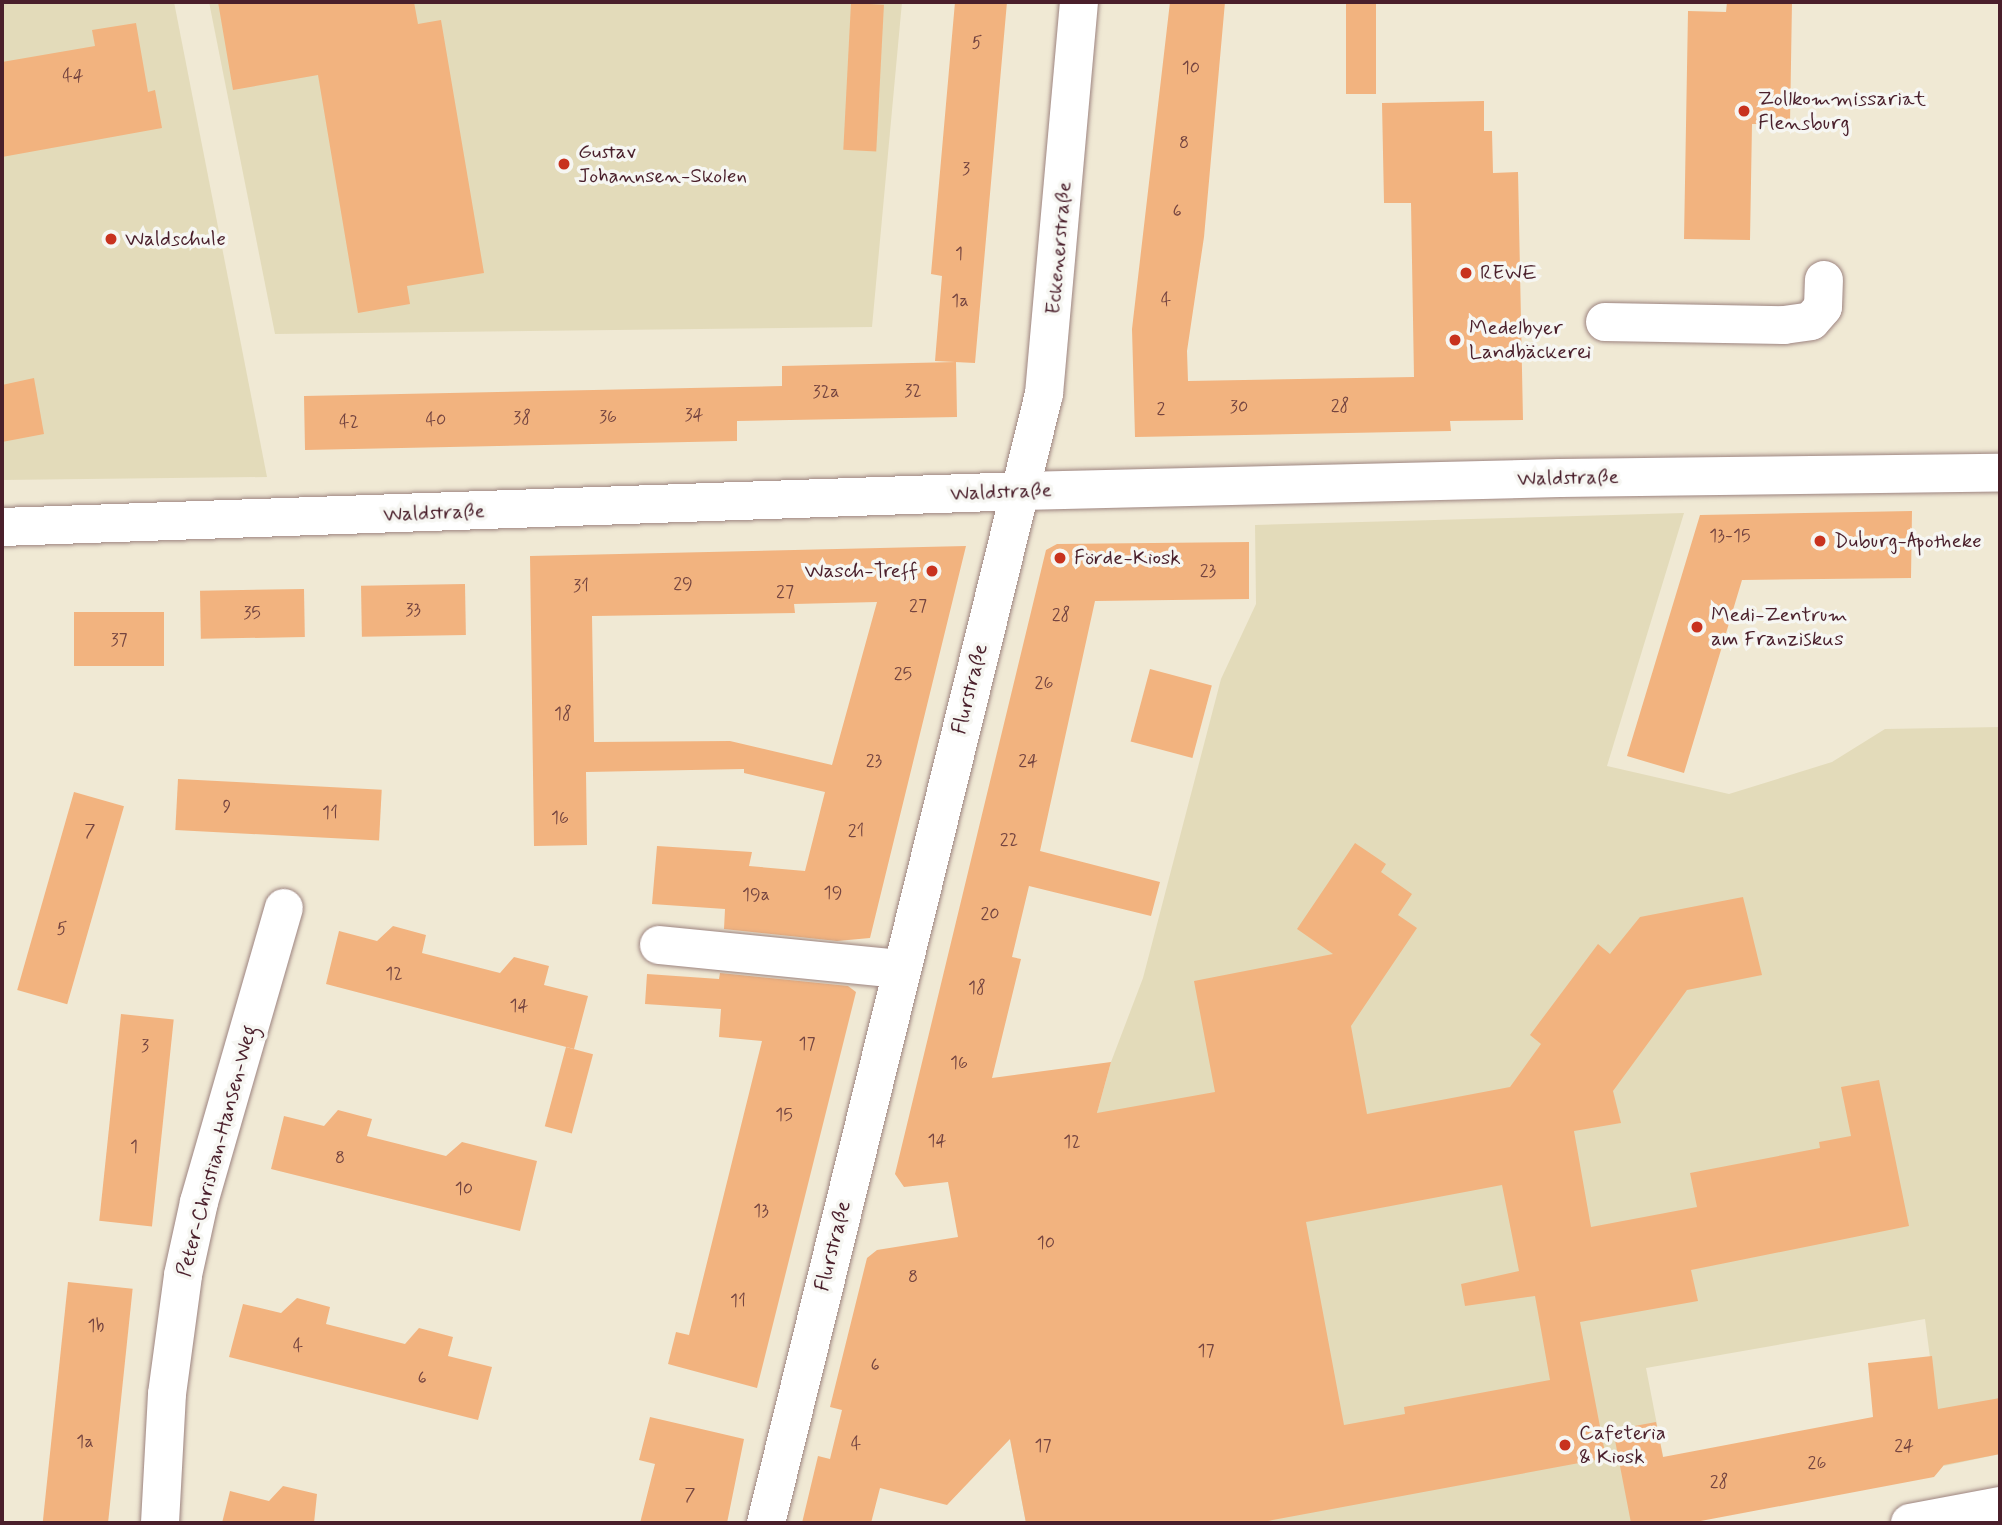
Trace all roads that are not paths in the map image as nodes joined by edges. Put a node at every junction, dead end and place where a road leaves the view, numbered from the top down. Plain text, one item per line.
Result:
1 (1079, 2) edge
2 (1824, 280) dead end
3 (1605, 322) dead end
4 (2000, 473) edge
5 (1022, 491) junction
6 (2, 527) edge
7 (285, 908) dead end
8 (659, 945) dead end
9 (901, 969) junction
10 (1984, 1513) edge
11 (160, 1523) edge
12 (766, 1523) edge
13 (1910, 1523) edge

1 - 5 street, Eckenerstraße
2 - 3 street
4 - 5 street, Waldstraße
5 - 6 street, Waldstraße
5 - 9 street, Flurstraße
7 - 11 street, Peter-Christian-Hansen-Weg
8 - 9 street
9 - 12 street, Flurstraße
10 - 13 street

